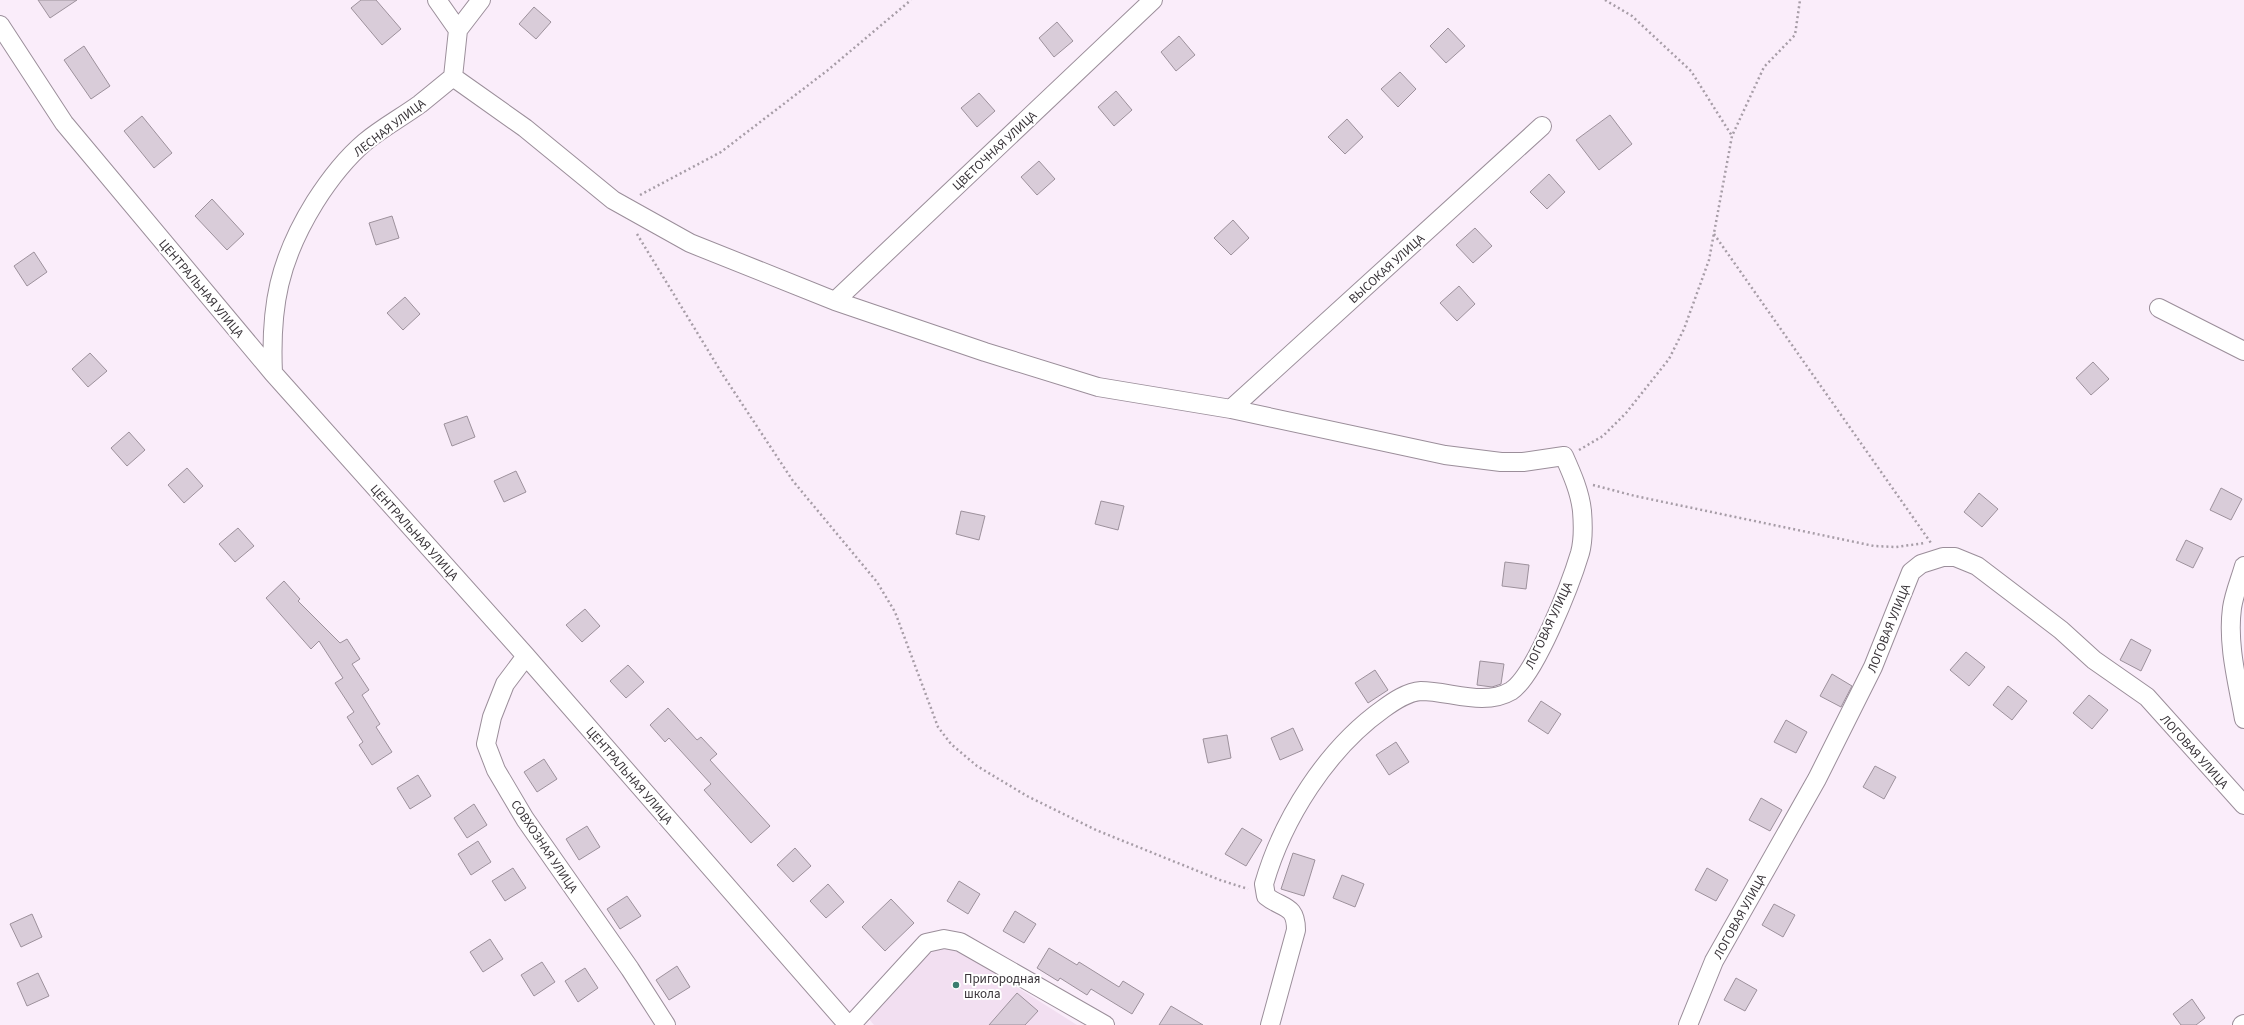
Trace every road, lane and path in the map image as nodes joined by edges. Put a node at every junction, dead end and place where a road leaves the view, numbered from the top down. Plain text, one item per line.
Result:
1 (437, 0) edge
2 (481, 0) edge
3 (911, 0) edge
4 (1153, 0) edge
5 (1605, 0) edge
6 (1800, 0) edge
7 (0, 26) edge
8 (458, 30) junction
9 (453, 77) junction
10 (1542, 126) dead end
11 (1732, 136) junction
12 (622, 205) junction
13 (635, 230) dead end
14 (1714, 234) junction
15 (835, 300) junction
16 (2159, 308) dead end
17 (2244, 351) edge
18 (273, 373) junction
19 (1231, 409) junction
20 (1564, 456) junction
21 (1575, 480) junction
22 (1931, 543) junction
23 (1937, 543) dead end
24 (2244, 566) edge
25 (526, 656) junction
26 (2244, 719) edge
27 (2244, 805) edge
28 (1264, 892) junction
29 (666, 1025) edge
30 (849, 1025) edge
31 (1105, 1025) edge
32 (1270, 1025) edge
33 (1688, 1025) edge

1 - 8 street
2 - 8 street
3 - 12 path
4 - 15 street, ЦВЕТОЧНАЯ УЛИЦА
5 - 11 path
6 - 11 path
7 - 18 street, ЦЕНТРАЛЬНАЯ УЛИЦА
8 - 9 street
9 - 12 street
9 - 18 street, ЛЕСНАЯ УЛИЦА
10 - 19 street, ВЫСОКАЯ УЛИЦА
11 - 14 path
12 - 15 street
13 - 28 path
14 - 20 path
14 - 22 path
15 - 19 street
16 - 17 street
18 - 25 street, ЦЕНТРАЛЬНАЯ УЛИЦА
19 - 20 street
20 - 21 street, ЛОГОВАЯ УЛИЦА
21 - 22 path
21 - 28 street, ЛОГОВАЯ УЛИЦА
22 - 23 path
24 - 26 street
25 - 29 street, СОВХОЗНАЯ УЛИЦА
25 - 30 street, ЦЕНТРАЛЬНАЯ УЛИЦА
27 - 33 street, ЛОГОВАЯ УЛИЦА
28 - 32 street
30 - 31 street, ЦЕНТРАЛЬНАЯ УЛИЦА

